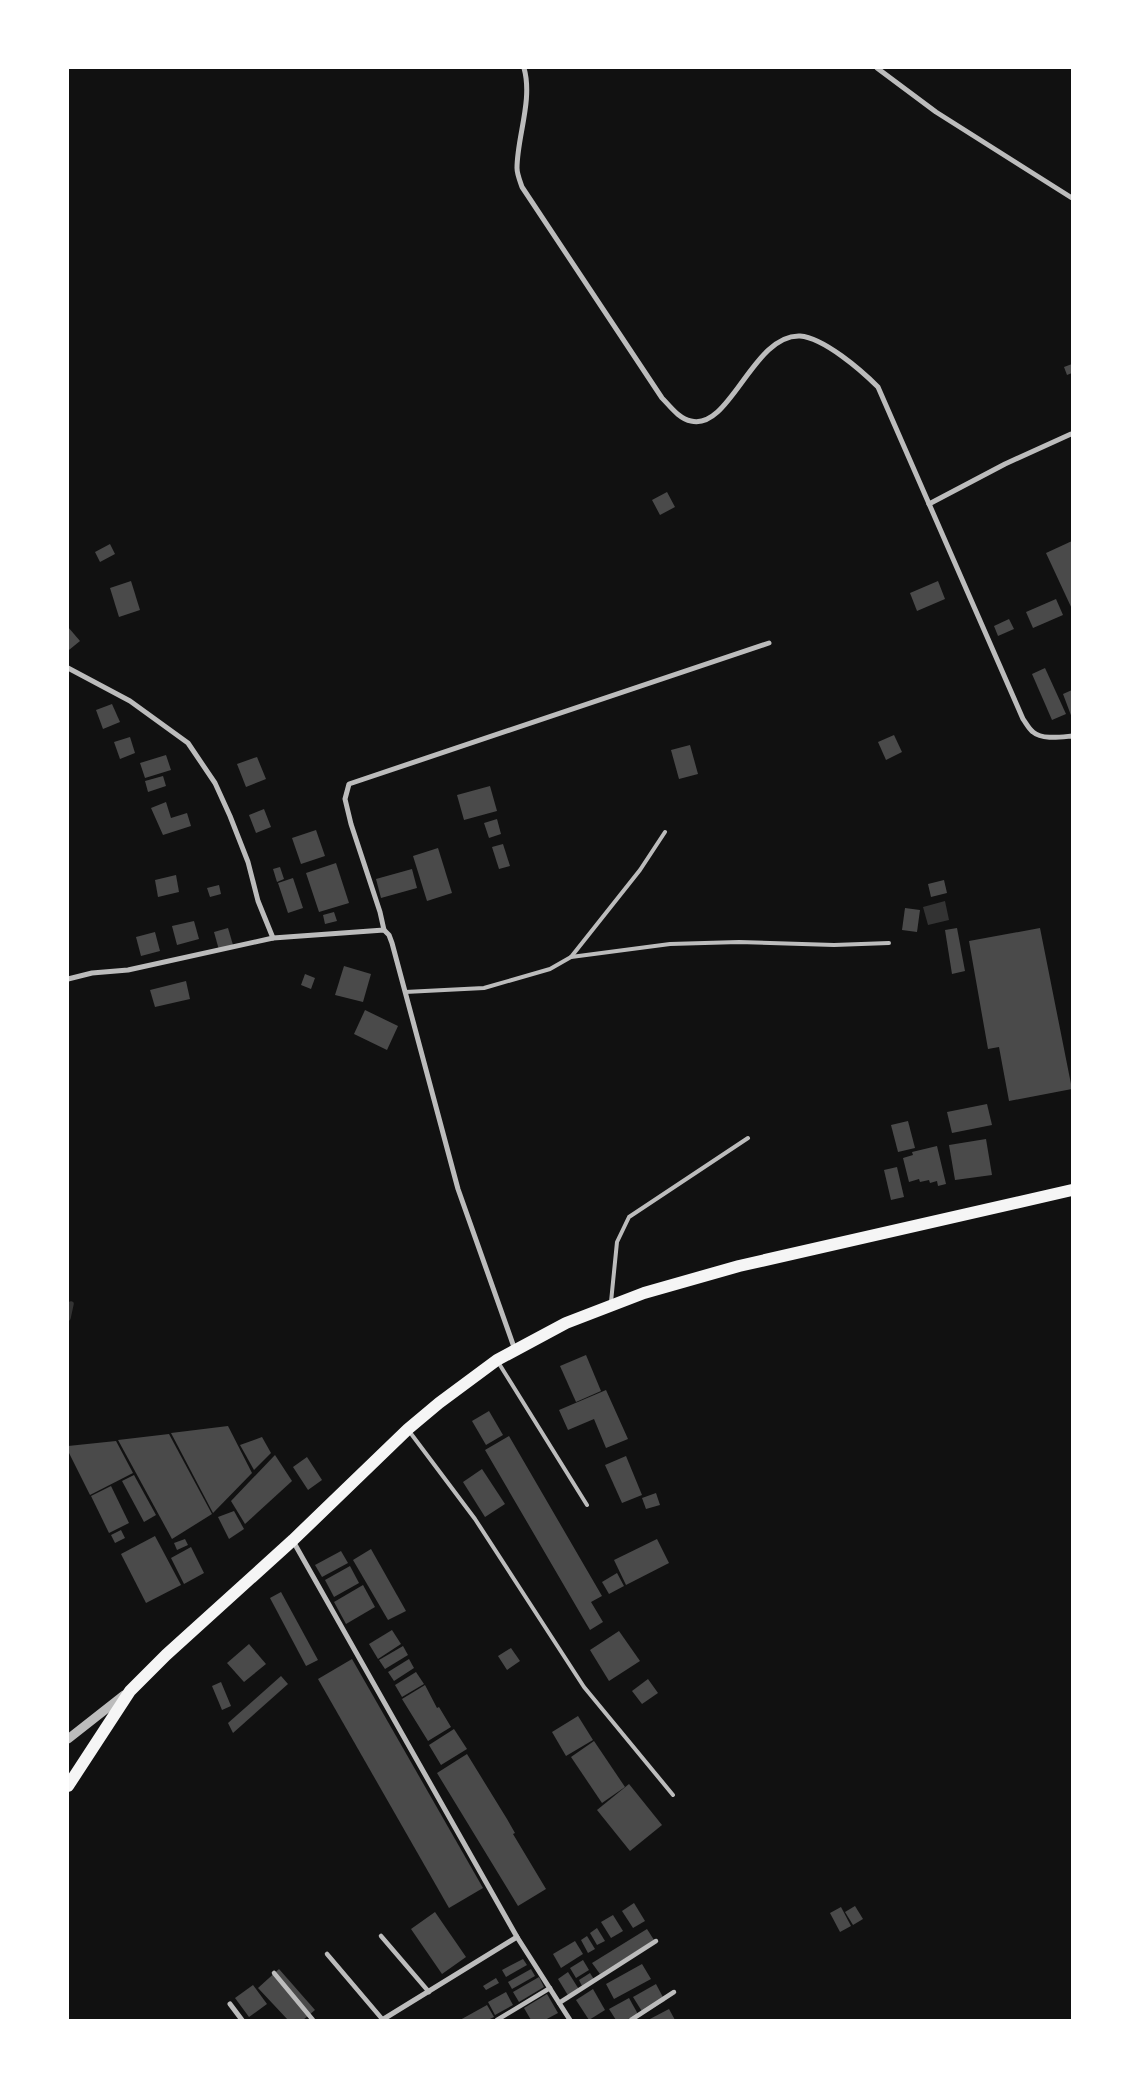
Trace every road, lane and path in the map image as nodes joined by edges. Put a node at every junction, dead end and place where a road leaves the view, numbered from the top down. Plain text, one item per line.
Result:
1 (524, 68) edge
2 (876, 68) edge
3 (1072, 198) edge
4 (1070, 434) dead end
5 (929, 504) junction
6 (768, 644) dead end
7 (68, 668) edge
8 (1072, 736) edge
9 (665, 832) dead end
10 (384, 930) junction
11 (274, 938) junction
12 (889, 943) dead end
13 (571, 957) junction
14 (68, 979) edge
15 (405, 992) junction
16 (748, 1138) dead end
17 (1072, 1190) edge
18 (610, 1306) junction
19 (515, 1350) junction
20 (497, 1360) junction
21 (408, 1430) junction
22 (587, 1505) dead end
23 (292, 1540) junction
24 (130, 1691) junction
25 (68, 1740) edge
26 (68, 1786) edge
27 (673, 1795) dead end
28 (382, 1936) dead end
29 (517, 1937) junction
30 (656, 1941) dead end
31 (327, 1954) dead end
32 (274, 1973) dead end
33 (550, 1988) junction
34 (428, 1992) junction
35 (674, 1992) dead end
36 (559, 2003) junction
37 (230, 2004) dead end
38 (242, 2020) edge
39 (313, 2020) edge
40 (382, 2020) edge
41 (497, 2020) edge
42 (570, 2020) edge
43 (631, 2020) edge

1 - 5 street
2 - 3 street
4 - 5 street
5 - 8 street
6 - 10 street
7 - 11 street
9 - 13 lane
10 - 11 street
10 - 15 street
11 - 14 street
12 - 13 lane
13 - 15 lane
15 - 19 street
16 - 18 lane
17 - 18 main road
18 - 19 main road
19 - 20 main road
20 - 21 main road
20 - 22 lane
21 - 23 main road
21 - 27 lane
23 - 24 main road
23 - 29 street
24 - 25 street
24 - 26 main road
28 - 34 street
29 - 33 street
29 - 34 street
30 - 36 street
31 - 40 street
32 - 39 street
33 - 36 street
33 - 41 street
34 - 40 street
35 - 43 street
36 - 42 street
37 - 38 street

